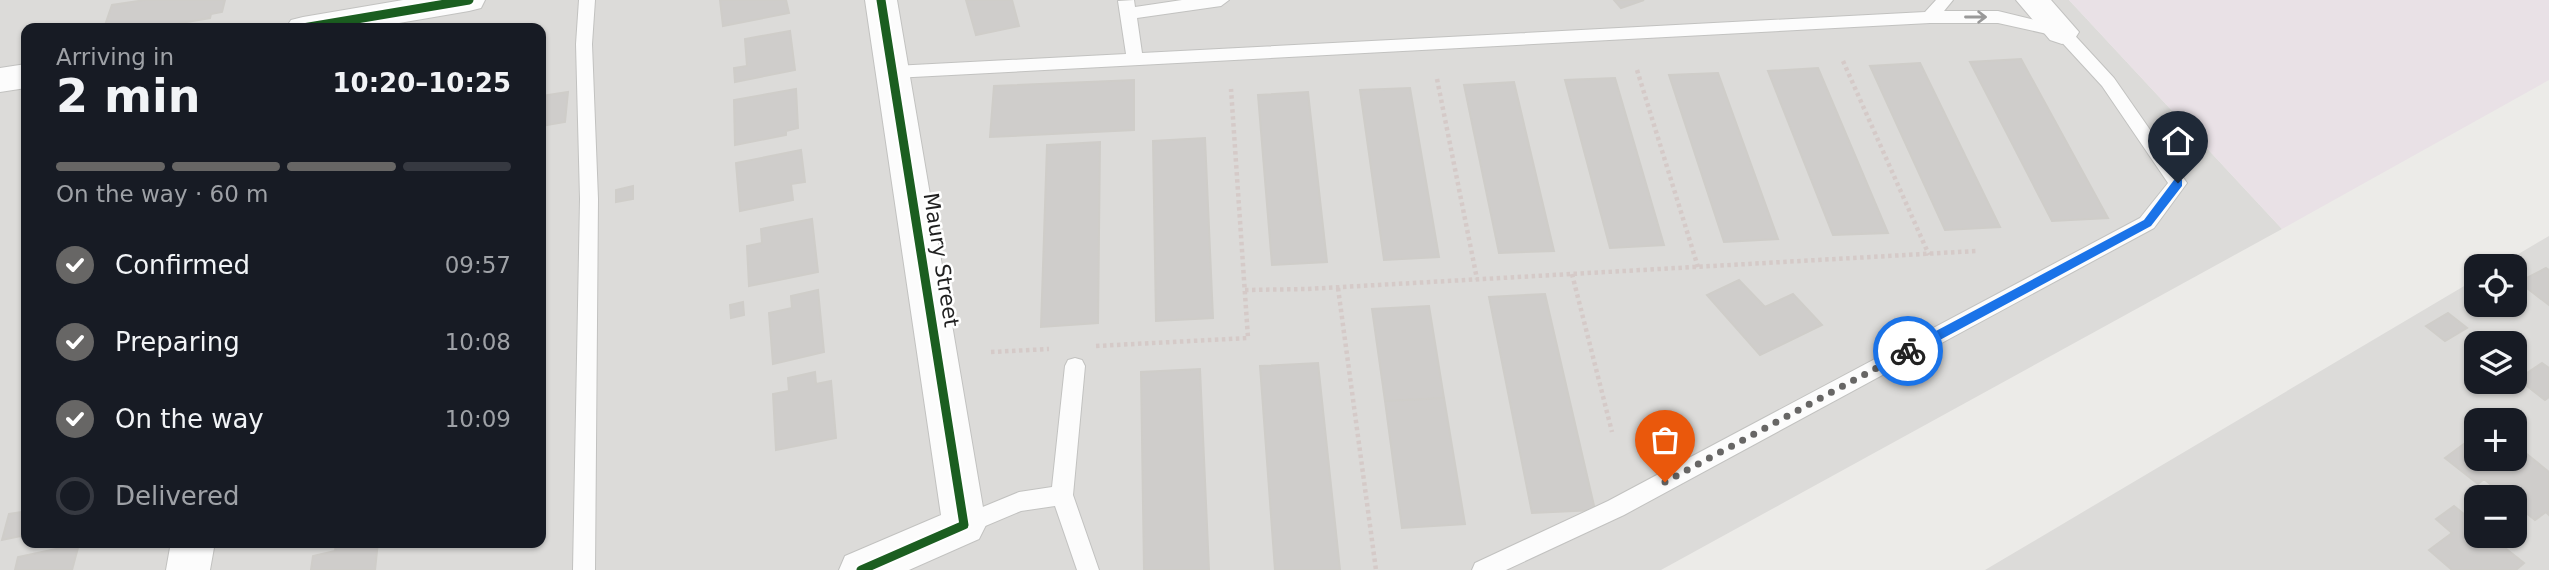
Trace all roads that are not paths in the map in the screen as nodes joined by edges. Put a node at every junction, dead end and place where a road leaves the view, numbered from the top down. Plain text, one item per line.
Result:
1 (293, 0) edge
2 (469, 0) edge
3 (587, 0) edge
4 (881, 0) edge
5 (1221, 0) edge
6 (1945, 0) edge
7 (2032, 0) edge
8 (1128, 6) edge
9 (1930, 17) junction
10 (289, 23) edge
11 (333, 23) edge
12 (2062, 32) junction
13 (1135, 59) junction
14 (894, 72) junction
15 (21, 77) edge
16 (0, 80) edge
17 (1075, 366) dead end
18 (1062, 495) junction
19 (964, 525) junction
20 (192, 548) edge
21 (188, 570) edge
22 (584, 570) edge
23 (861, 570) edge
24 (1088, 570) edge
25 (1483, 570) edge

1 - 10 street
2 - 11 street
3 - 22 lane
4 - 14 street, Maury Street
5 - 8 lane
6 - 9 lane
7 - 12 street
8 - 13 lane
9 -> 12 lane
9 - 13 lane
12 - 25 lane
13 - 14 lane
14 - 19 street, Maury Street
15 - 16 street
17 - 18 lane
18 - 19 lane
18 - 24 lane
19 - 23 street
20 - 21 street

